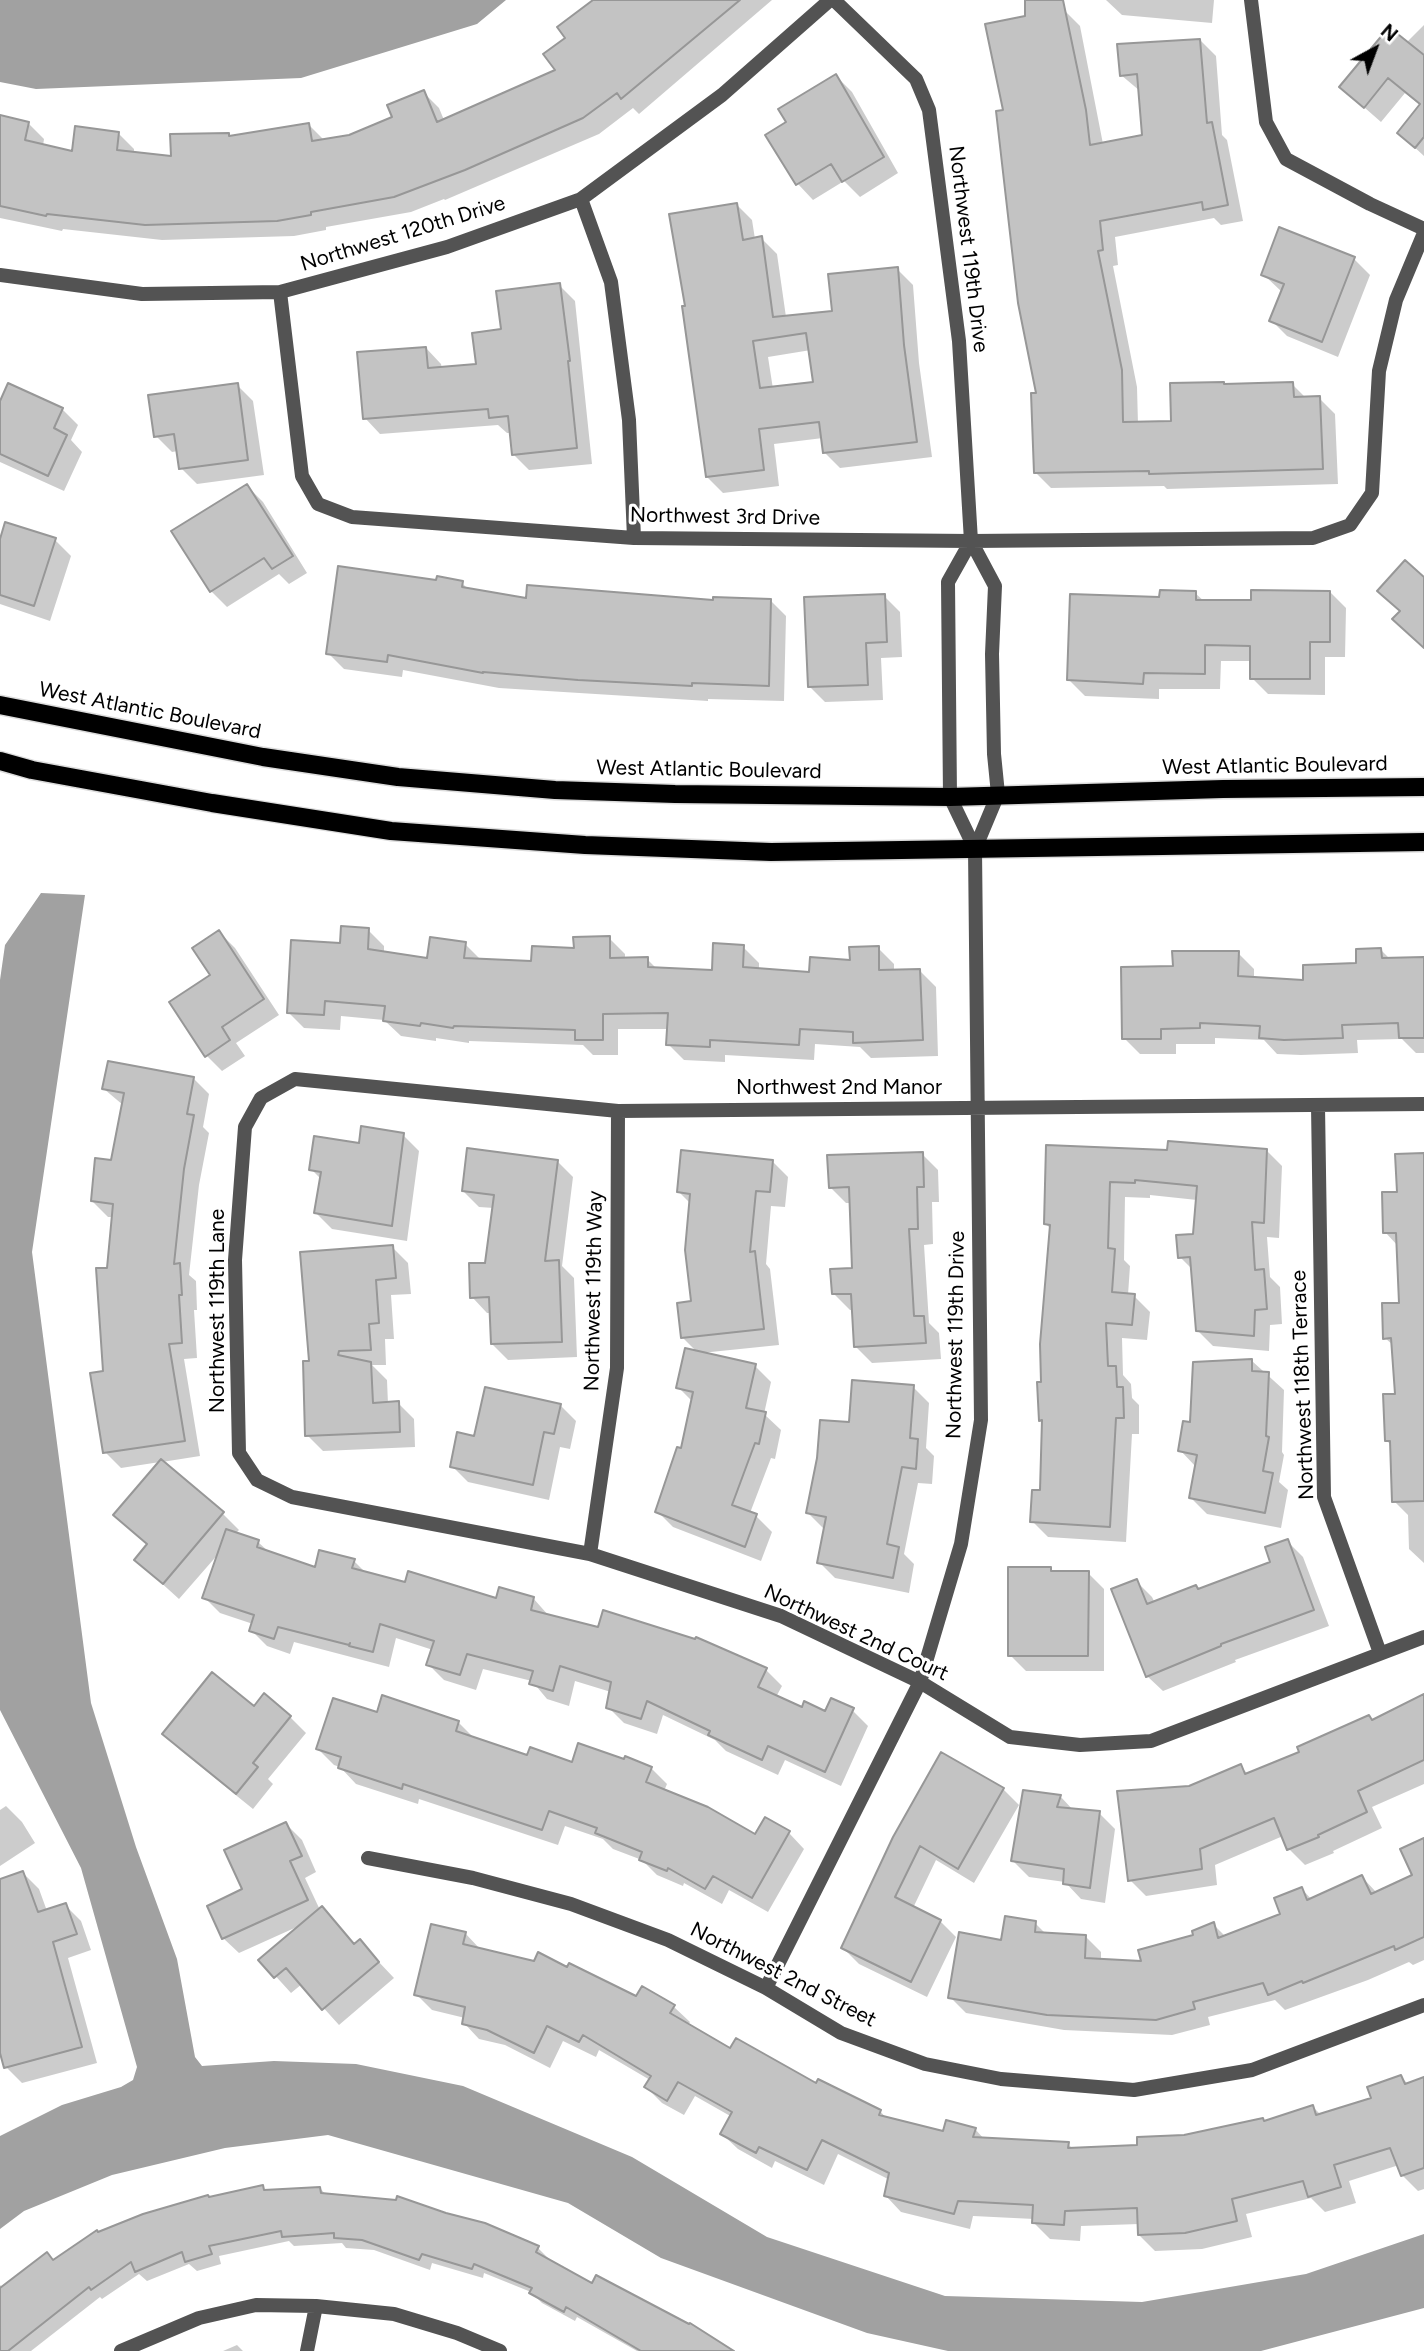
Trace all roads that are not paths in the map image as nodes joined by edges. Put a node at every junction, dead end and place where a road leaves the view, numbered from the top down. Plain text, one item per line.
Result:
1 (832, 0) edge
2 (1251, 0) edge
3 (581, 199) junction
4 (1424, 231) edge
5 (0, 275) edge
6 (280, 292) junction
7 (634, 538) junction
8 (971, 541) junction
9 (0, 705) edge
10 (0, 761) edge
11 (1424, 787) edge
12 (998, 794) junction
13 (950, 797) junction
14 (1424, 842) edge
15 (975, 849) junction
16 (261, 1098) joint
17 (1424, 1104) edge
18 (1318, 1106) junction
19 (978, 1108) junction
20 (618, 1111) junction
21 (257, 1480) joint
22 (590, 1554) junction
23 (1424, 1637) edge
24 (1380, 1653) junction
25 (920, 1682) junction
26 (368, 1858) dead end
27 (766, 1988) junction
28 (1424, 2005) edge
29 (316, 2306) junction
30 (121, 2351) edge
31 (307, 2351) edge
32 (500, 2351) edge

1 - 3 street, Northwest 120th Drive
1 - 8 street, Northwest 119th Drive
2 - 4 street
3 - 6 street, Northwest 120th Drive
3 - 7 street
4 - 8 street, Northwest 3rd Drive
5 - 6 street, Northwest 120th Drive
6 - 7 street, Northwest 3rd Drive
7 - 8 street, Northwest 3rd Drive
8 - 12 street, Northwest 119th Drive
8 - 13 street, Northwest 119th Drive
9 - 13 main road, West Atlantic Boulevard
10 - 15 main road
11 - 12 main road, West Atlantic Boulevard
12 - 13 main road, West Atlantic Boulevard
12 - 15 street, Northwest 119th Drive
13 - 15 street, Northwest 119th Drive
14 - 15 main road
15 - 19 street, Northwest 119th Drive
16 - 20 street, Northwest 2nd Manor
16 - 21 street, Northwest 119th Lane
17 - 18 street, Northwest 2nd Manor
18 - 19 street, Northwest 2nd Manor
18 - 24 street, Northwest 118th Terrace
19 - 20 street, Northwest 2nd Manor
19 - 25 street, Northwest 119th Drive
20 - 22 street, Northwest 119th Way
21 - 22 street, Northwest 2nd Court
22 - 25 street, Northwest 2nd Court
23 - 24 street, Northwest 2nd Court
24 - 25 street, Northwest 2nd Court
25 - 27 street, Northwest 119th Drive
26 - 27 street, Northwest 2nd Street
27 - 28 street, Northwest 2nd Street
29 - 30 street
29 - 31 street
29 - 32 street

